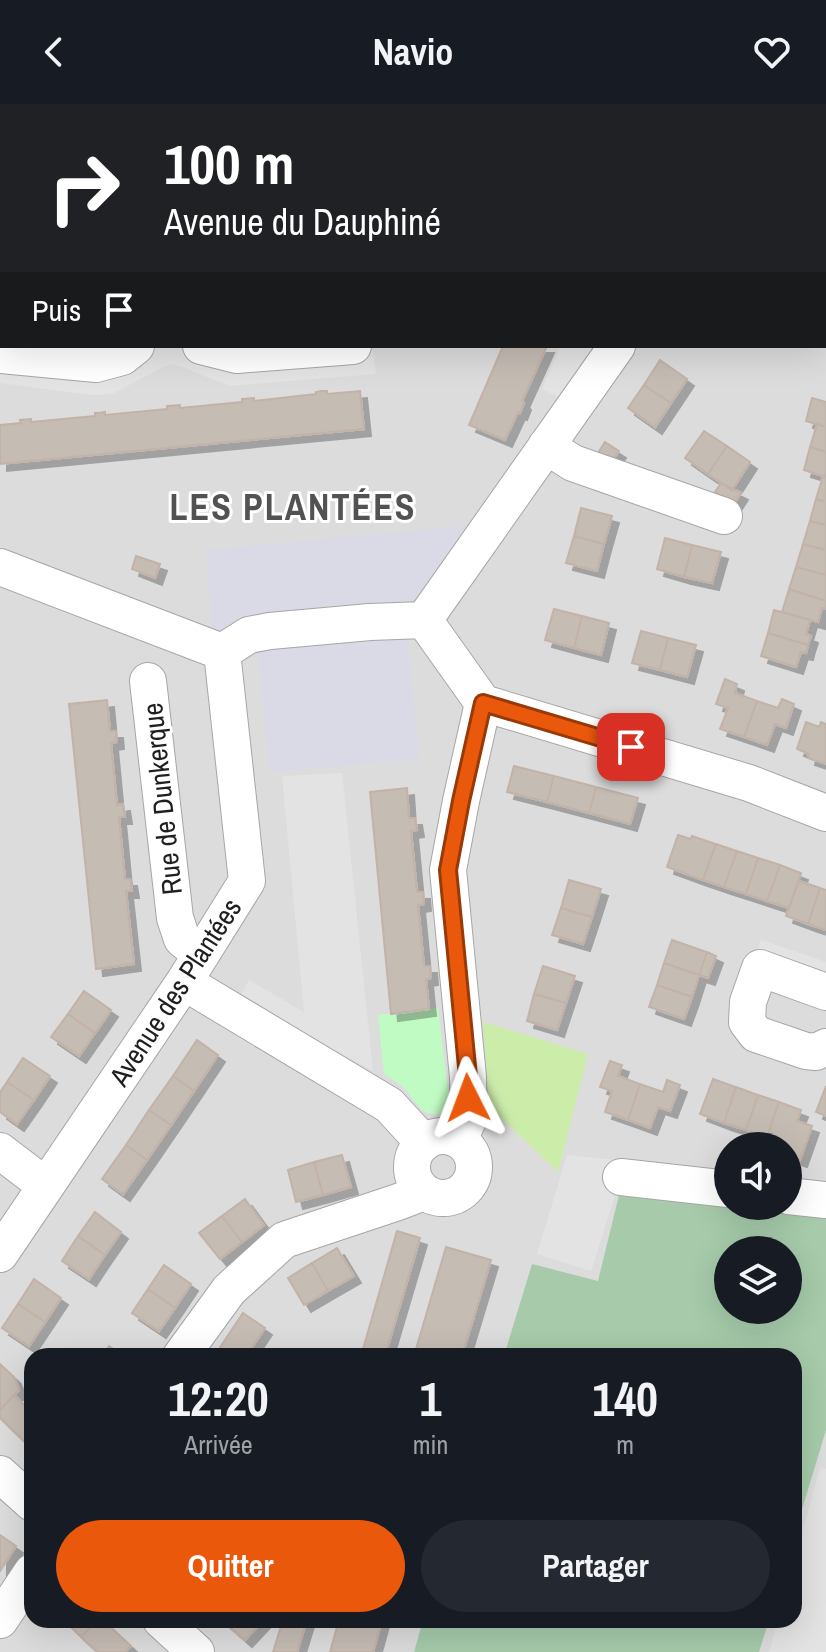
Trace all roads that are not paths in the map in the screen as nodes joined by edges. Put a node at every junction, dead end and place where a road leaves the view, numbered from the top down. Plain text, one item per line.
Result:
1 (133, 348) edge
2 (209, 348) edge
3 (327, 348) edge
4 (616, 348) edge
5 (0, 355) edge
6 (546, 446) junction
7 (724, 516) dead end
8 (0, 567) edge
9 (424, 620) junction
10 (222, 652) junction
11 (148, 681) dead end
12 (483, 703) junction
13 (826, 813) edge
14 (192, 968) junction
15 (826, 992) edge
16 (826, 1047) edge
17 (459, 1140) junction
18 (424, 1143) junction
19 (0, 1151) edge
20 (621, 1177) dead end
21 (46, 1186) junction
22 (714, 1187) edge
23 (424, 1192) junction
24 (802, 1197) edge
25 (826, 1200) edge
26 (0, 1254) edge
27 (187, 1348) edge
28 (0, 1474) edge
29 (24, 1496) edge
30 (24, 1584) edge
31 (0, 1620) edge
32 (170, 1628) edge
33 (196, 1652) edge

1 - 5 street
2 - 3 street
4 - 6 street
6 - 7 street
6 - 9 street
8 - 10 street
9 - 10 street
9 - 12 street
10 - 14 street, Avenue des Plantées
11 - 14 street, Rue de Dunkerque
12 - 13 street
12 - 17 street
14 - 18 street
14 - 21 street, Avenue des Plantées
15 - 16 street
17 - 18 street
17 - 23 street
18 - 23 street
19 - 21 street
20 - 22 street
21 - 26 street, Avenue des Plantées
23 - 27 street
24 - 25 street
28 - 29 street
30 - 31 street
32 - 33 street

